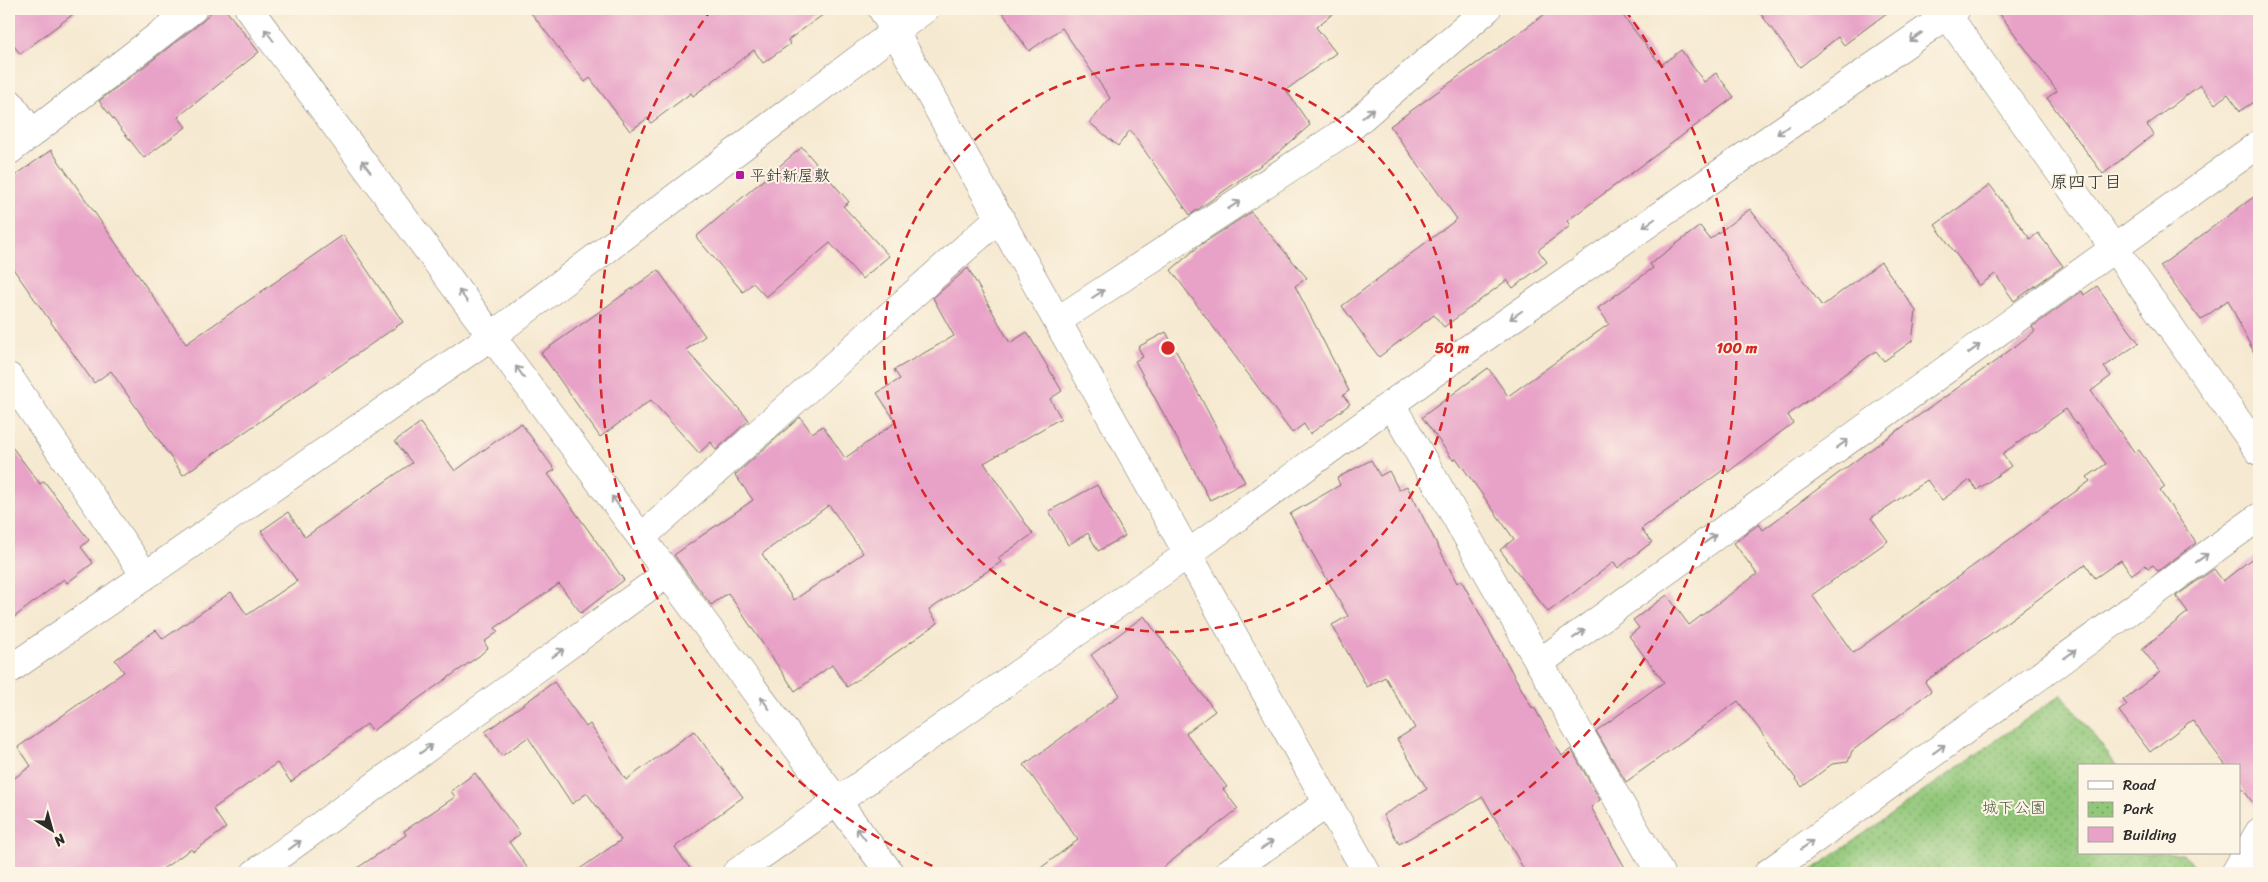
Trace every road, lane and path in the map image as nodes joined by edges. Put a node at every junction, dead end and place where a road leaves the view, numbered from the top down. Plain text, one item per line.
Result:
1 (193, 9) edge
2 (249, 9) edge
3 (925, 9) edge
4 (1488, 9) edge
5 (1949, 11) edge
6 (889, 20) edge
7 (9, 102) edge
8 (32, 133) junction
9 (2259, 144) edge
10 (9, 151) edge
11 (1000, 217) junction
12 (2114, 248) junction
13 (1057, 321) junction
14 (493, 335) junction
15 (9, 377) edge
16 (1391, 404) junction
17 (2259, 452) edge
18 (2259, 517) edge
19 (642, 537) junction
20 (1188, 554) junction
21 (668, 573) junction
22 (145, 575) junction
23 (1539, 663) junction
24 (9, 670) edge
25 (837, 801) junction
26 (1328, 803) junction
27 (2259, 832) edge
28 (255, 873) edge
29 (736, 873) edge
30 (890, 873) edge
31 (1228, 873) edge
32 (1367, 873) edge
33 (1660, 873) edge
34 (1768, 873) edge
35 (2235, 873) edge

1 - 8 street
14 -> 2 street
3 - 6 street
13 -> 4 street
5 - 12 street
5 -> 16 street
6 - 11 street
6 - 14 street
7 - 8 street
8 - 10 street
9 - 12 street
11 - 13 street
11 - 19 street
12 - 17 street
23 -> 12 street
13 - 20 street
19 -> 14 street
14 - 22 street
15 - 22 street
16 - 20 street
16 - 23 street
34 -> 18 street
19 - 21 street
20 - 25 street
20 - 26 street
25 -> 21 street
28 -> 21 street
22 - 24 street
23 - 33 street
25 - 29 street
30 -> 25 street
31 -> 26 street
26 - 32 street
27 - 35 street

